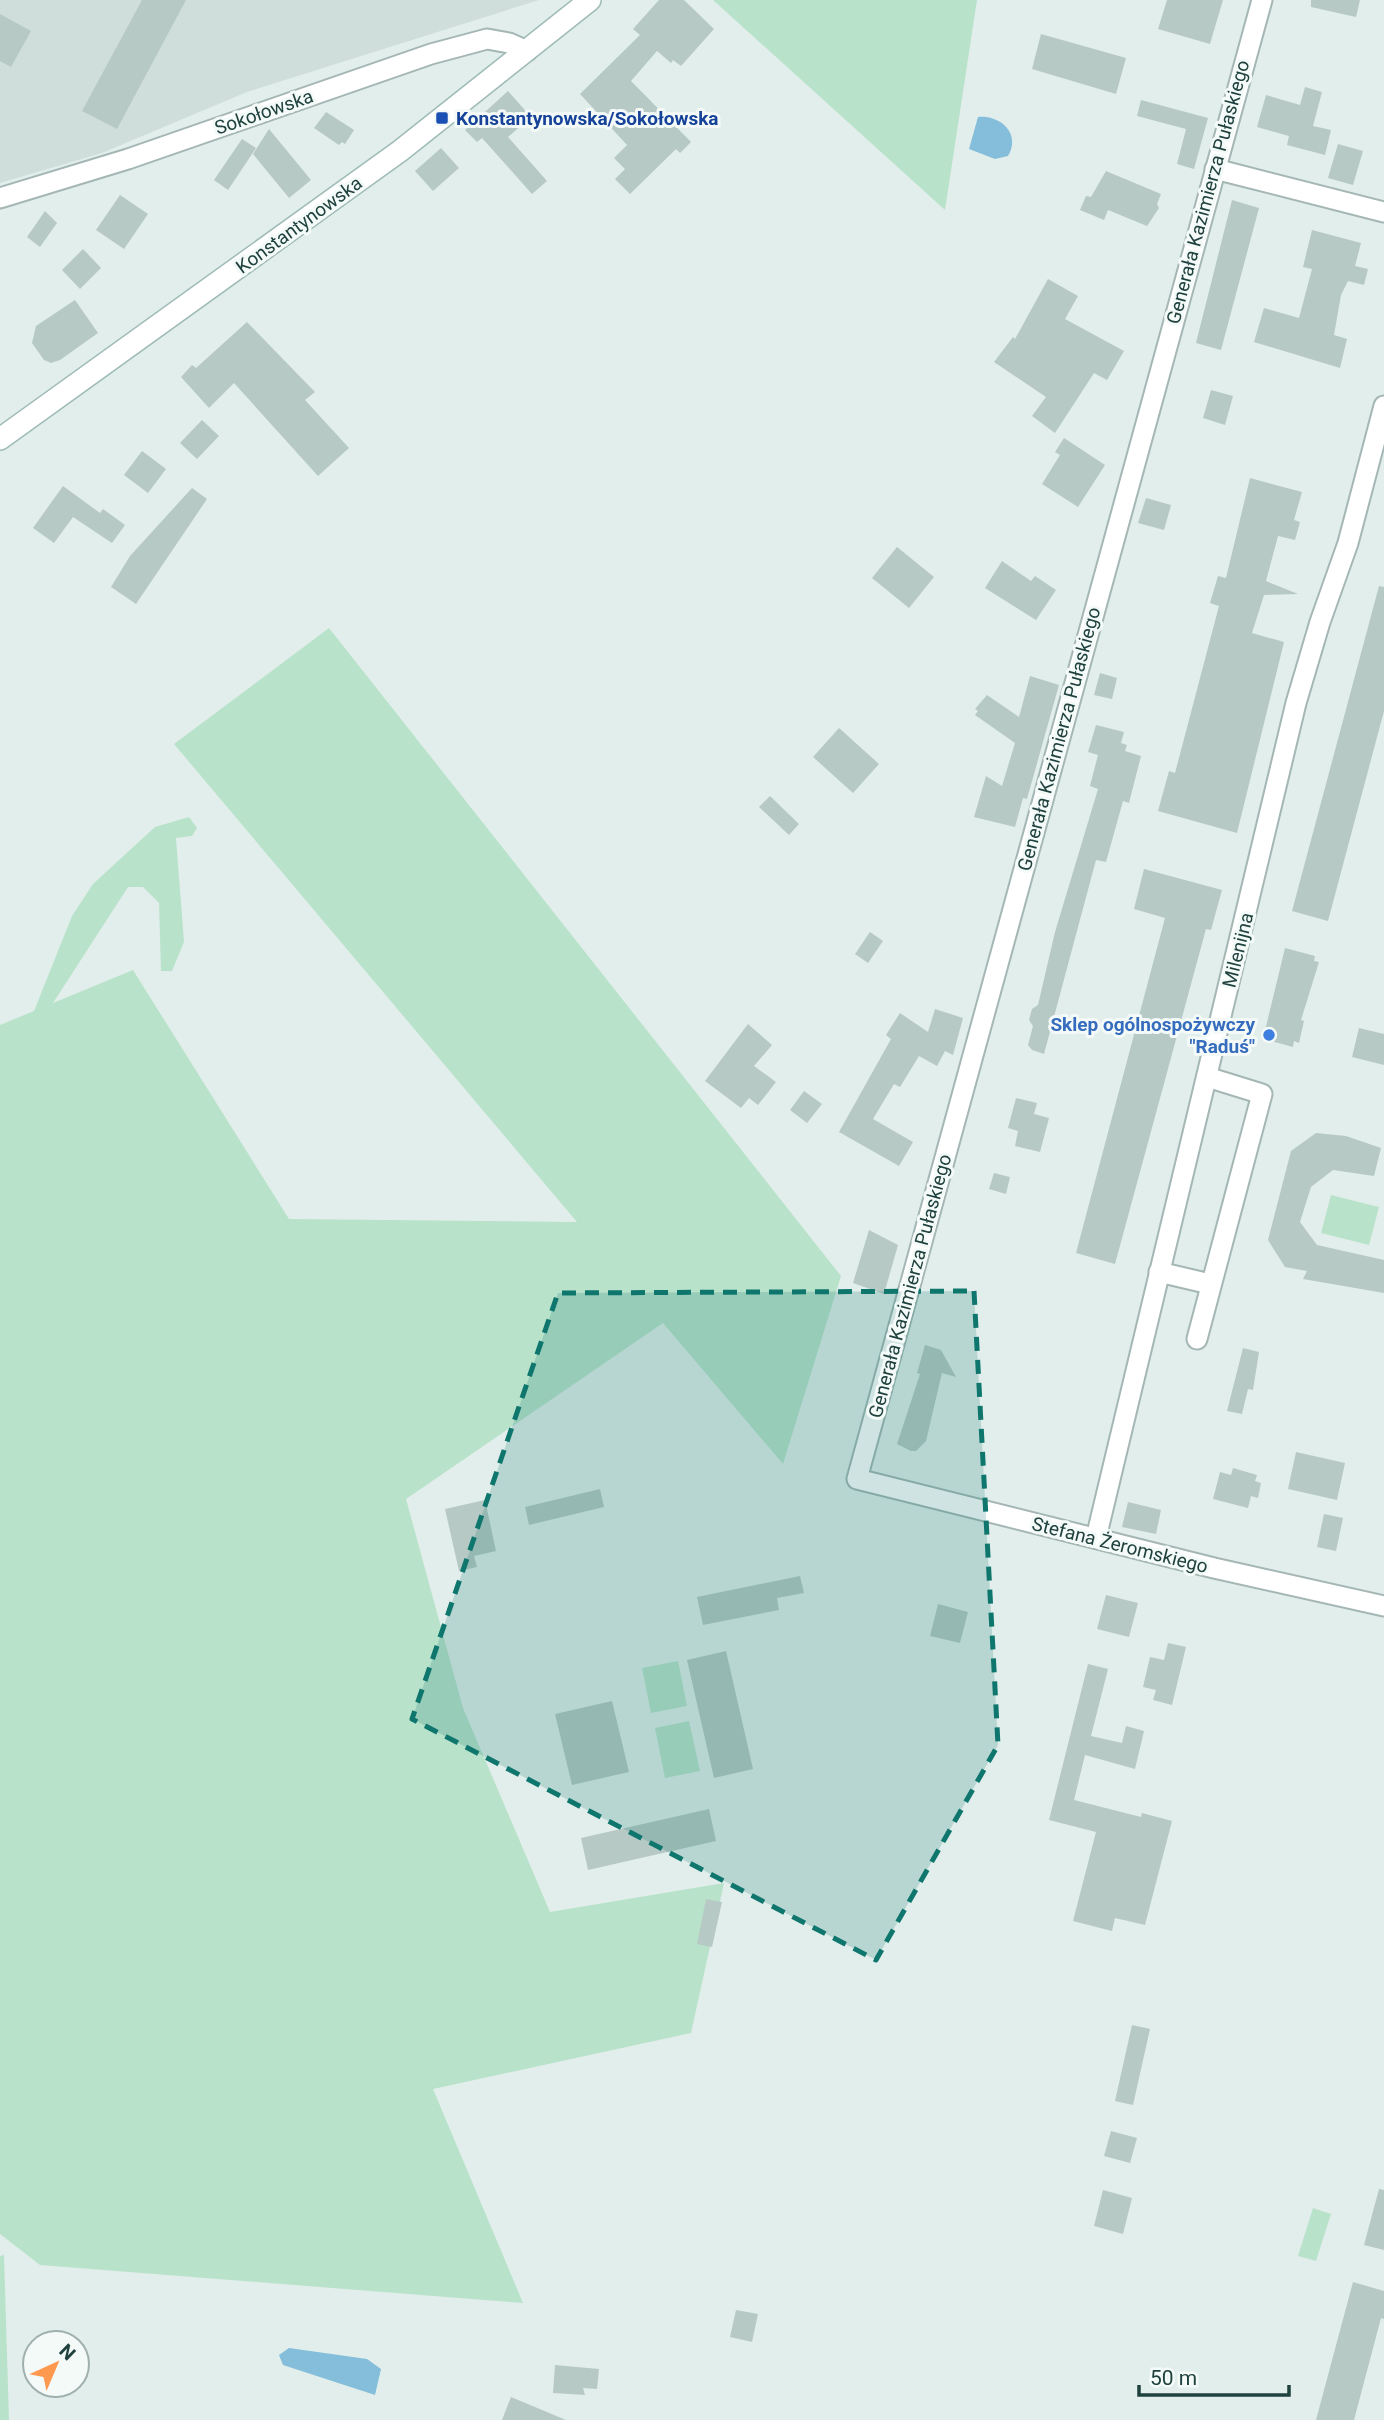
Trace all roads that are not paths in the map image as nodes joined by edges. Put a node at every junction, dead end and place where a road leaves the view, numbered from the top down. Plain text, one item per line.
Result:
1 (590, 0) edge
2 (1262, 0) edge
3 (527, 51) junction
4 (1215, 169) junction
5 (0, 198) edge
6 (1384, 212) edge
7 (1384, 406) edge
8 (0, 439) edge
9 (1207, 1077) junction
10 (1158, 1272) junction
11 (1210, 1284) junction
12 (1197, 1339) dead end
13 (857, 1479) joint
14 (1096, 1538) junction
15 (1384, 1606) edge

1 - 3 main road, Konstantynowska
2 - 4 street, Generała Kazimierza Pułaskiego
3 - 5 street, Sokołowska
3 - 8 main road, Konstantynowska
4 - 6 street
4 - 13 street, Generała Kazimierza Pułaskiego
7 - 9 street, Milenijna
9 - 10 street, Milenijna
9 - 11 street
10 - 11 street
10 - 14 street, Milenijna
11 - 12 street
13 - 14 street, Stefana Żeromskiego
14 - 15 street, Stefana Żeromskiego

